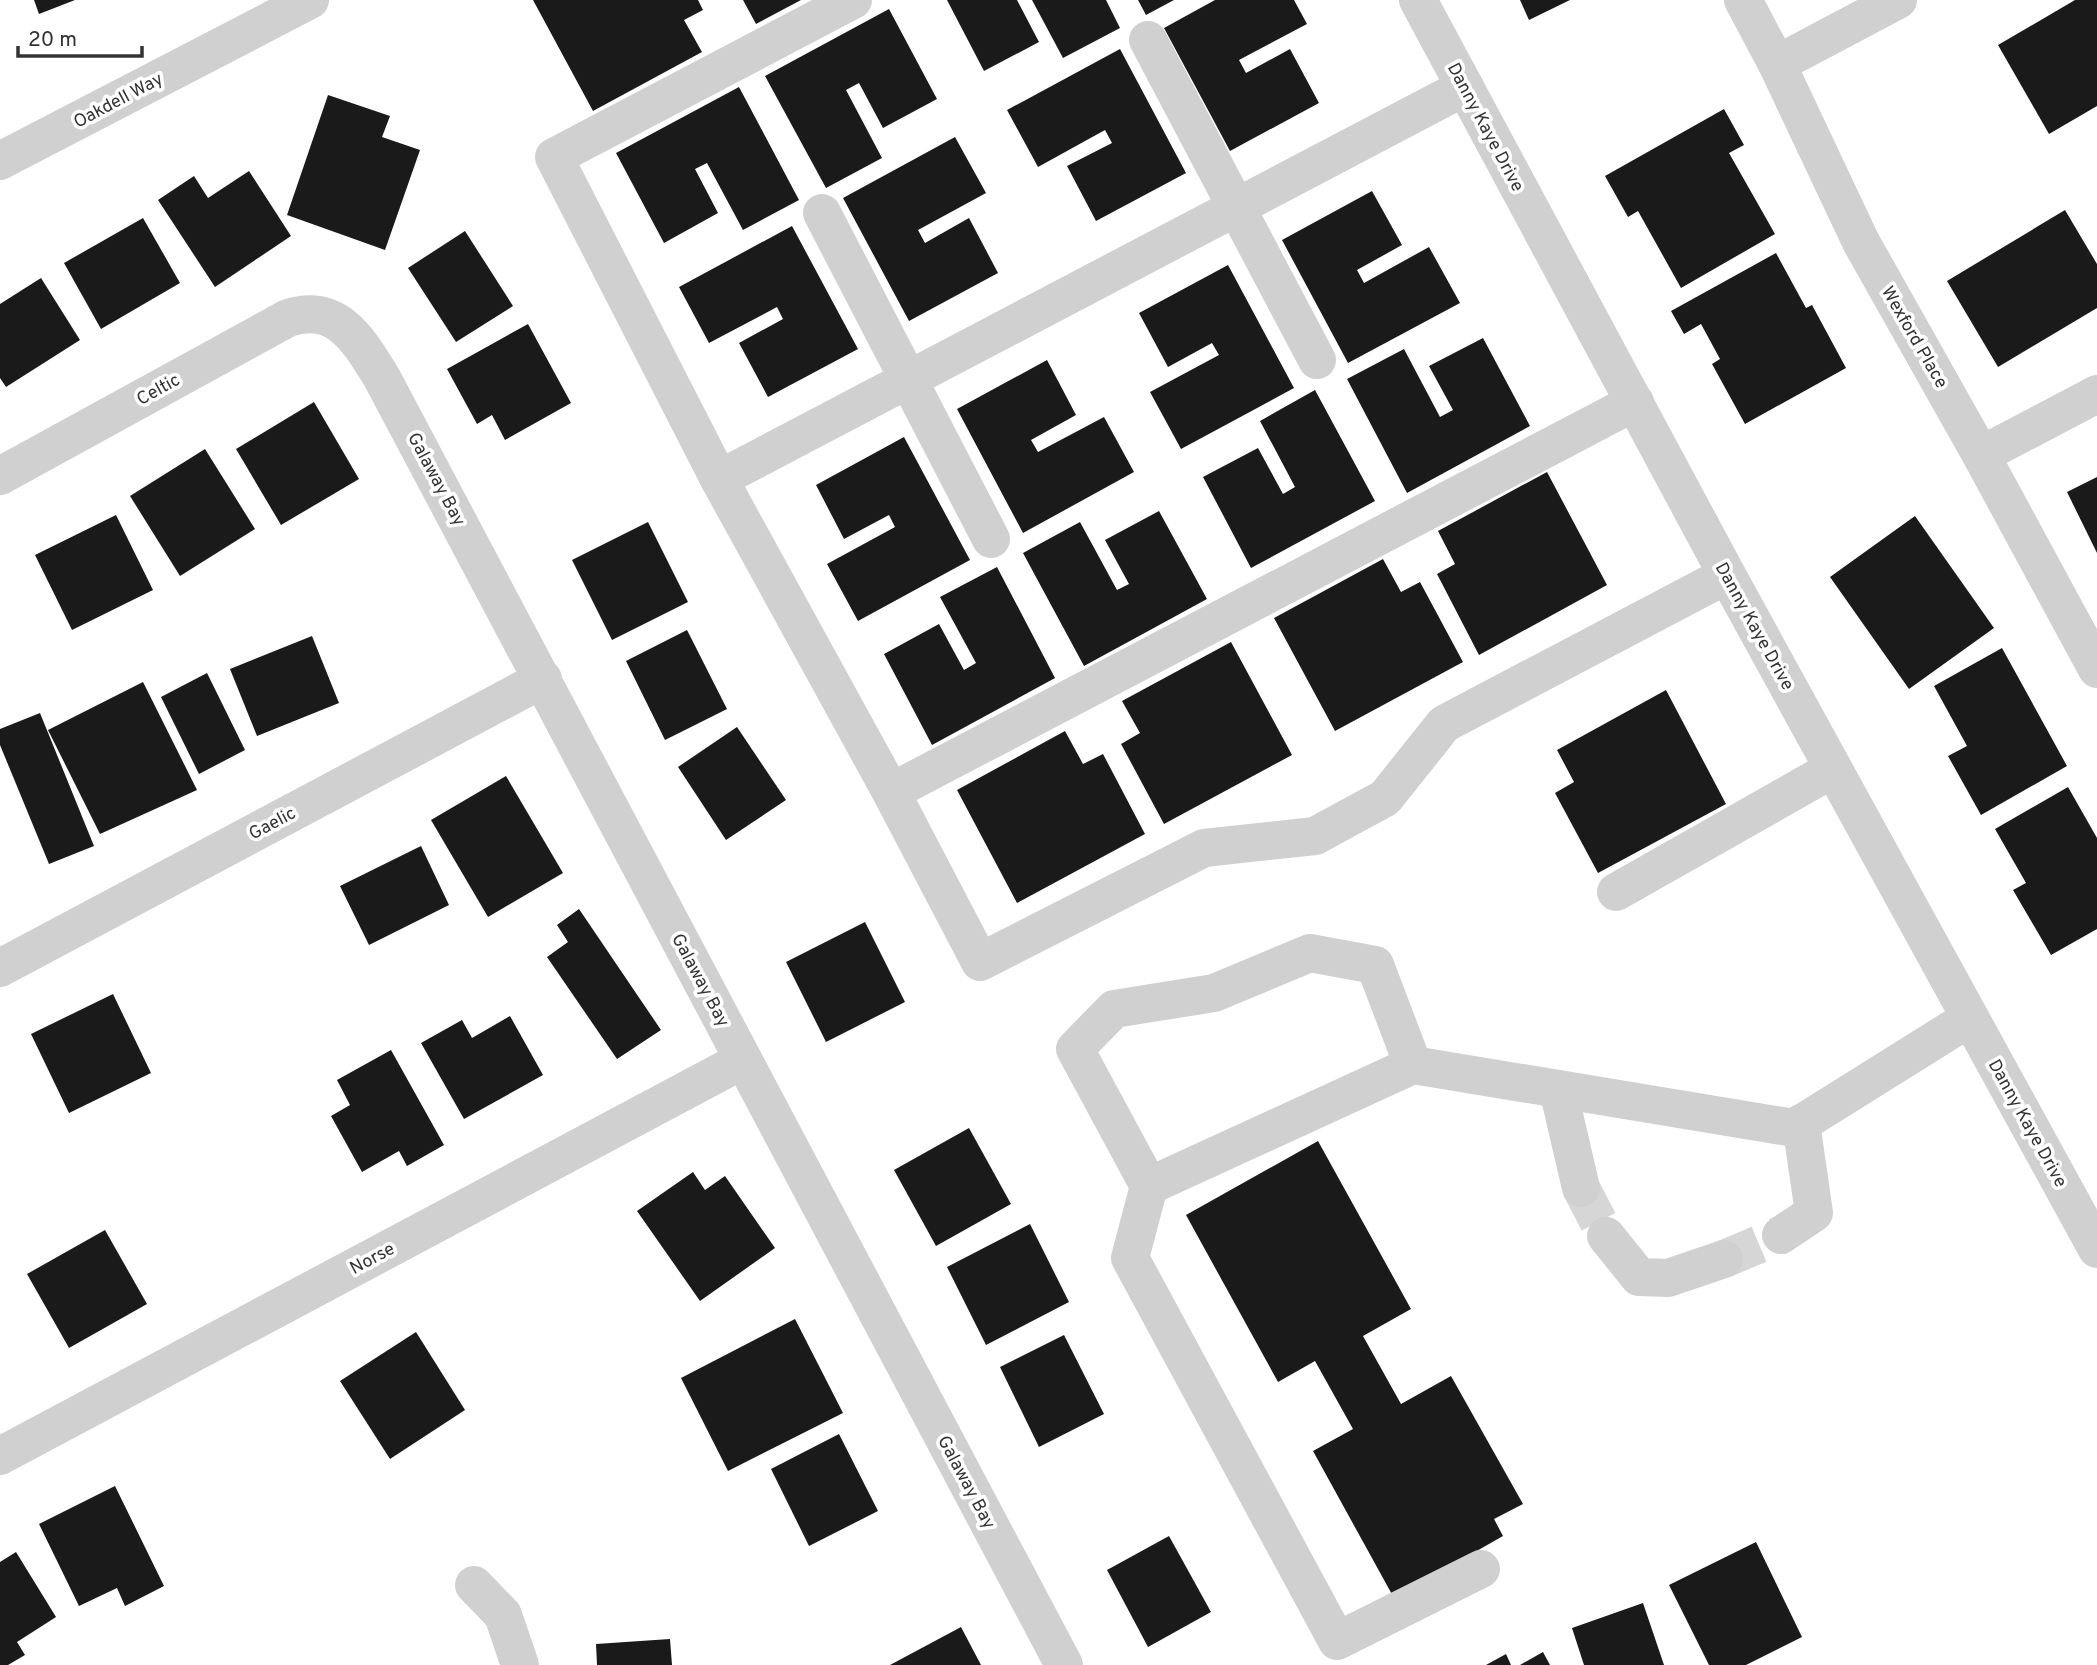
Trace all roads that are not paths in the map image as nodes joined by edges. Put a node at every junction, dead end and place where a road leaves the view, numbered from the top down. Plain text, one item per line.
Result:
1 (310, 0) edge
2 (853, 0) edge
3 (1418, 0) edge
4 (1743, 0) edge
5 (1898, 0) edge
6 (1149, 40) dead end
7 (1777, 64) junction
8 (1465, 87) junction
9 (0, 162) edge
10 (1237, 207) junction
11 (821, 213) dead end
12 (319, 316) joint
13 (1317, 360) dead end
14 (908, 380) junction
15 (2097, 394) edge
16 (1635, 402) junction
17 (1982, 455) junction
18 (0, 476) edge
19 (719, 479) junction
20 (991, 539) dead end
21 (1727, 575) junction
22 (2097, 669) edge
23 (543, 679) junction
24 (1833, 769) junction
25 (891, 792) junction
26 (1616, 892) dead end
27 (0, 968) edge
28 (1970, 1018) junction
29 (743, 1060) junction
30 (1413, 1065) junction
31 (1558, 1089) junction
32 (1801, 1123) junction
33 (1149, 1186) junction
34 (1581, 1188) tunnel mouth
35 (1781, 1235) tunnel mouth
36 (1606, 1236) tunnel mouth
37 (2097, 1249) edge
38 (1724, 1259) tunnel mouth
39 (0, 1456) edge
40 (1480, 1569) dead end
41 (474, 1585) dead end
42 (520, 1665) edge
43 (1064, 1665) edge

1 - 9 street, Oakdell Way
2 - 19 street
3 - 8 street, Danny Kaye Drive
4 - 7 street, Wexford Place
5 - 7 street
6 - 10 street
7 - 17 street, Wexford Place
8 - 10 street
8 - 16 street, Danny Kaye Drive
10 - 13 street
10 - 14 street
11 - 14 street
12 - 18 street, Celtic
12 - 23 street, Galaway Bay
14 - 19 street
14 - 20 street
15 - 17 street
16 - 21 street, Danny Kaye Drive
16 - 25 street
17 - 22 street, Wexford Place
19 - 25 street
21 - 24 street, Danny Kaye Drive
21 - 25 street
23 - 27 street, Gaelic
23 - 29 street, Galaway Bay
24 - 26 street
24 - 28 street, Danny Kaye Drive
28 - 32 street
28 - 37 street, Danny Kaye Drive
29 - 39 street, Norse
29 - 43 street, Galaway Bay
30 - 31 street
30 - 33 street
30 - 33 street
31 - 32 street
31 - 34 street
32 - 35 street
33 - 40 street
36 - 38 street
41 - 42 street

